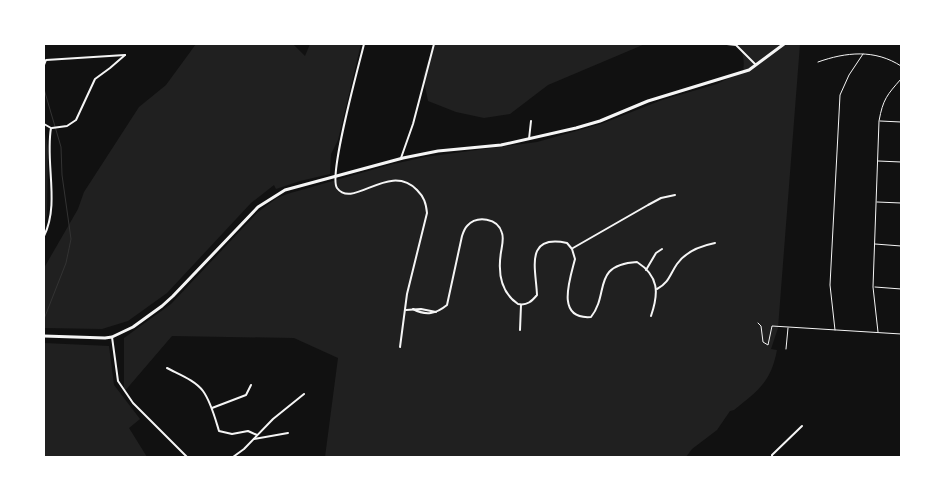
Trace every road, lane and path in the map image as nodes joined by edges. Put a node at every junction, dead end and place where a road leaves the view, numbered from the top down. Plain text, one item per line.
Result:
1 (364, 44) edge
2 (434, 44) edge
3 (726, 44) edge
4 (736, 44) edge
5 (784, 44) edge
6 (863, 54) junction
7 (44, 57) edge
8 (46, 60) junction
9 (818, 62) dead end
10 (756, 65) junction
11 (44, 66) edge
12 (901, 66) edge
13 (901, 79) edge
14 (531, 121) dead end
15 (879, 121) junction
16 (901, 122) edge
17 (44, 124) edge
18 (51, 128) junction
19 (529, 139) junction
20 (401, 158) junction
21 (878, 161) junction
22 (901, 162) edge
23 (336, 176) junction
24 (675, 195) dead end
25 (876, 202) junction
26 (901, 204) edge
27 (44, 236) edge
28 (715, 243) dead end
29 (875, 244) junction
30 (901, 246) edge
31 (572, 249) junction
32 (662, 249) dead end
33 (646, 270) junction
34 (873, 287) junction
35 (901, 288) edge
36 (656, 289) junction
37 (522, 305) junction
38 (405, 310) junction
39 (651, 316) dead end
40 (758, 323) dead end
41 (788, 328) junction
42 (520, 330) dead end
43 (835, 330) junction
44 (878, 332) junction
45 (901, 334) edge
46 (44, 336) edge
47 (112, 337) junction
48 (400, 347) dead end
49 (786, 349) dead end
50 (167, 368) dead end
51 (251, 385) dead end
52 (304, 394) dead end
53 (212, 408) junction
54 (802, 426) dead end
55 (288, 433) dead end
56 (257, 435) junction
57 (254, 439) junction
58 (187, 457) edge
59 (232, 457) edge
60 (772, 457) edge

1 - 23 street
2 - 20 street
3 - 4 street
4 - 10 street
5 - 10 main road
6 - 9 lane
6 - 12 lane
6 - 43 lane
7 - 8 street
8 - 11 street
8 - 18 street
10 - 19 main road
13 - 15 lane
14 - 19 street
15 - 16 lane
15 - 21 lane
17 - 18 street
18 - 27 street
19 - 20 main road
20 - 23 main road
21 - 22 lane
21 - 25 lane
23 - 38 street
23 - 47 main road
24 - 31 street
25 - 26 lane
25 - 29 lane
28 - 36 street
29 - 30 lane
29 - 34 lane
31 - 33 street
31 - 37 street
32 - 33 street
33 - 36 street
34 - 35 lane
34 - 44 lane
36 - 39 street
37 - 38 street
37 - 42 street
38 - 48 street
40 - 41 lane
41 - 43 lane
41 - 49 lane
43 - 44 lane
44 - 45 lane
46 - 47 main road
47 - 58 street
50 - 53 street
51 - 53 street
52 - 56 street
53 - 56 street
54 - 60 street
55 - 57 street
56 - 57 street
57 - 59 street

